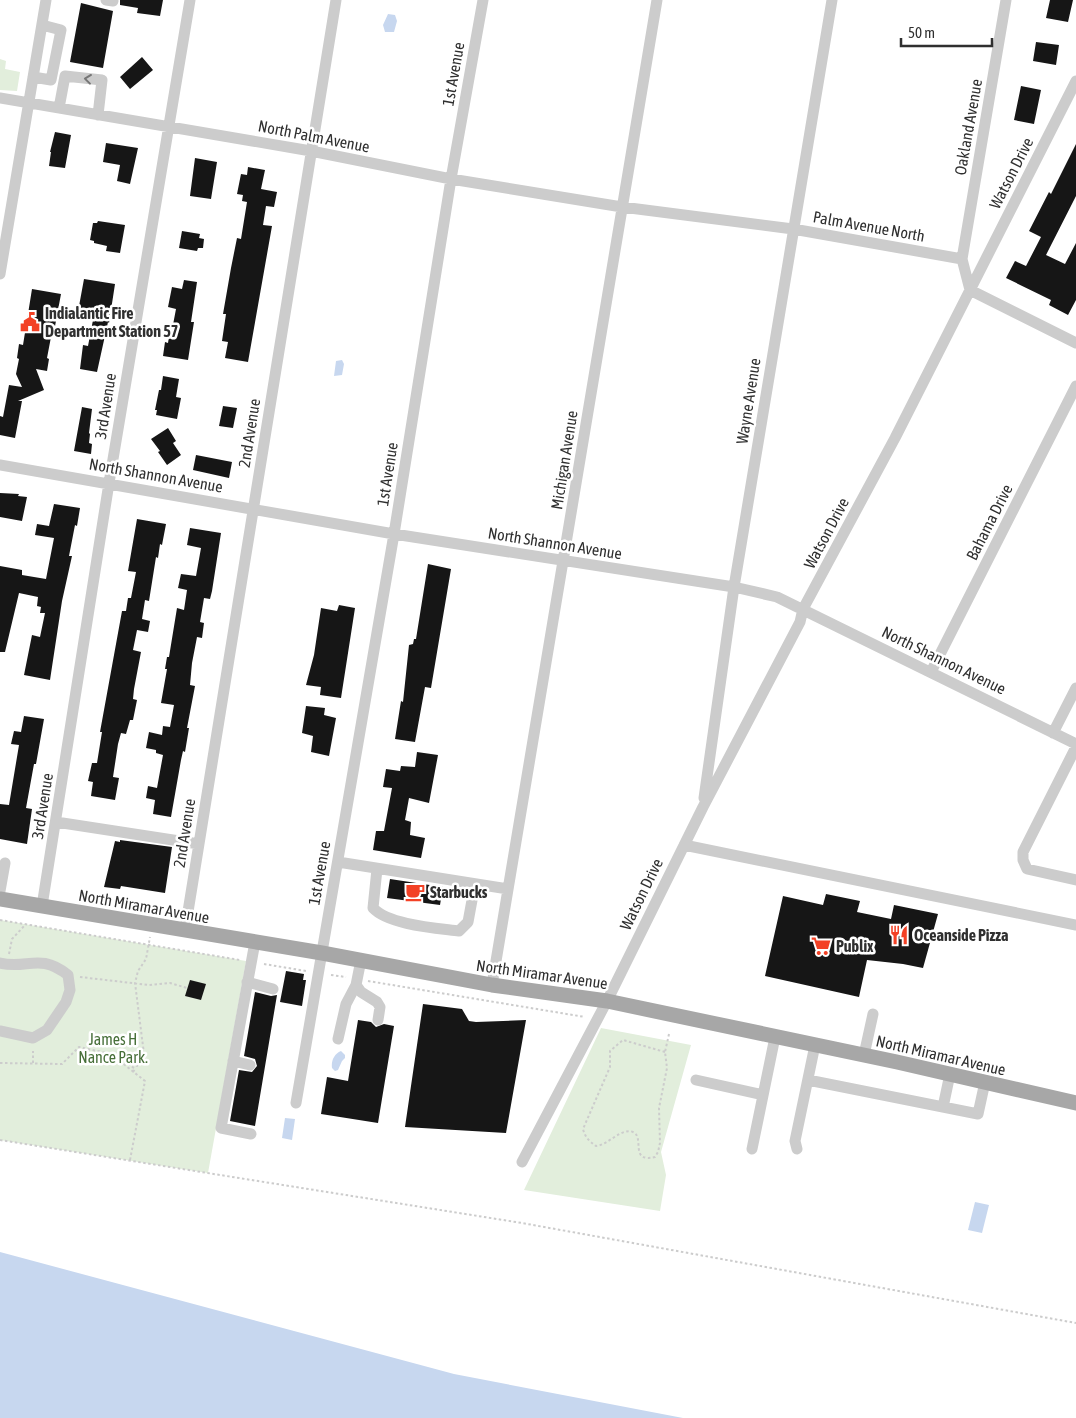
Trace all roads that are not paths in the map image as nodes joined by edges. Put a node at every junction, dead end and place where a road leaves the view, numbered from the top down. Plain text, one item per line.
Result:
1 (46, 0) edge
2 (190, 0) edge
3 (336, 0) edge
4 (483, 0) edge
5 (657, 0) edge
6 (832, 0) edge
7 (1006, 0) edge
8 (42, 25) junction
9 (33, 77) junction
10 (1076, 81) edge
11 (0, 98) edge
12 (29, 104) junction
13 (59, 108) junction
14 (98, 115) junction
15 (168, 126) junction
16 (311, 151) junction
17 (451, 179) junction
18 (622, 207) junction
19 (794, 229) junction
20 (962, 259) junction
21 (0, 274) edge
22 (970, 290) junction
23 (1076, 343) edge
24 (1076, 386) edge
25 (0, 465) edge
26 (109, 483) junction
27 (253, 509) junction
28 (394, 534) junction
29 (564, 561) junction
30 (734, 586) junction
31 (803, 609) junction
32 (931, 672) junction
33 (1076, 688) edge
34 (1054, 733) junction
35 (1076, 745) edge
36 (702, 807) junction
37 (56, 822) junction
38 (199, 844) junction
39 (684, 845) junction
40 (338, 862) junction
41 (7, 863) edge
42 (377, 869) junction
43 (1076, 880) edge
44 (475, 884) junction
45 (508, 889) junction
46 (0, 891) edge
47 (0, 899) edge
48 (42, 906) junction
49 (1076, 925) edge
50 (185, 930) junction
51 (255, 942) junction
52 (322, 953) junction
53 (361, 960) junction
54 (4, 964) edge
55 (247, 982) junction
56 (356, 982) junction
57 (492, 985) junction
58 (273, 989) dead end
59 (606, 1001) junction
60 (873, 1014) dead end
61 (378, 1020) dead end
62 (0, 1031) edge
63 (775, 1037) junction
64 (338, 1039) dead end
65 (815, 1045) junction
66 (864, 1055) junction
67 (233, 1061) junction
68 (250, 1065) dead end
69 (950, 1074) junction
70 (696, 1080) dead end
71 (808, 1080) junction
72 (985, 1082) junction
73 (763, 1095) junction
74 (296, 1103) dead end
75 (1076, 1103) edge
76 (942, 1107) junction
77 (252, 1134) dead end
78 (752, 1149) dead end
79 (797, 1149) dead end
80 (522, 1162) dead end

1 - 8 street
2 - 15 street, 3rd Avenue
3 - 16 street, 2nd Avenue
4 - 17 street, 1st Avenue
5 - 18 street, Michigan Avenue
6 - 19 street, Wayne Avenue
7 - 20 street, Oakland Avenue
8 - 9 street
8 - 9 street
9 - 12 street
10 - 22 street, Watson Drive
11 - 12 street, North Palm Avenue
12 - 13 street, North Palm Avenue
12 - 21 street
13 - 14 street, North Palm Avenue
14 -> 13 street
14 - 15 street, North Palm Avenue
15 - 16 street, North Palm Avenue
15 - 26 street, 3rd Avenue
16 - 17 street, North Palm Avenue
16 - 27 street, 2nd Avenue
17 - 18 street, North Palm Avenue
17 - 28 street, 1st Avenue
18 - 19 street, Palm Avenue North
18 - 29 street, Michigan Avenue
19 - 20 street, Palm Avenue North
19 - 30 street, Wayne Avenue
20 - 22 street
22 - 23 street
22 - 31 street, Watson Drive
24 - 32 street, Bahama Drive
25 - 26 street, North Shannon Avenue
26 - 27 street, North Shannon Avenue
26 - 37 street, 3rd Avenue
27 - 28 street, North Shannon Avenue
27 - 38 street, 2nd Avenue
28 - 29 street, North Shannon Avenue
28 - 40 street, 1st Avenue
29 - 30 street, North Shannon Avenue
29 - 45 street, Michigan Avenue
30 - 31 street, North Shannon Avenue
30 - 36 street, Wayne Avenue
31 - 32 street, North Shannon Avenue
31 - 36 street, Watson Drive
32 - 34 street, North Shannon Avenue
33 - 34 street
34 - 35 street, North Shannon Avenue
35 - 43 street
36 - 39 street, Watson Drive
37 - 38 street
37 - 48 street, 3rd Avenue
38 - 50 street, 2nd Avenue
39 - 49 street
39 - 59 street, Watson Drive
40 - 42 street
40 - 52 street, 1st Avenue
41 - 46 street
42 - 44 street
42 - 44 street
44 - 45 street
45 - 57 street, Michigan Avenue
47 - 48 main road, North Miramar Avenue
48 - 50 main road, North Miramar Avenue
50 - 51 main road, North Miramar Avenue
51 - 52 main road, North Miramar Avenue
51 - 55 street
52 - 53 main road, North Miramar Avenue
52 - 74 street, 1st Avenue
53 - 56 street
53 - 57 main road, North Miramar Avenue
54 - 62 street
55 - 58 street
55 - 67 street
56 - 61 street
56 - 64 street
57 - 59 main road, North Miramar Avenue
59 - 63 main road, North Miramar Avenue
59 - 80 street, Watson Drive
60 - 66 street
63 - 65 main road, North Miramar Avenue
63 - 73 street
65 - 66 main road, North Miramar Avenue
65 - 71 street
66 - 69 main road, North Miramar Avenue
67 - 68 street
67 - 77 street
69 - 72 main road, North Miramar Avenue
69 - 76 street
70 - 73 street
71 - 76 street
71 - 79 street
72 - 75 main road, North Miramar Avenue
72 - 76 street
73 - 78 street

